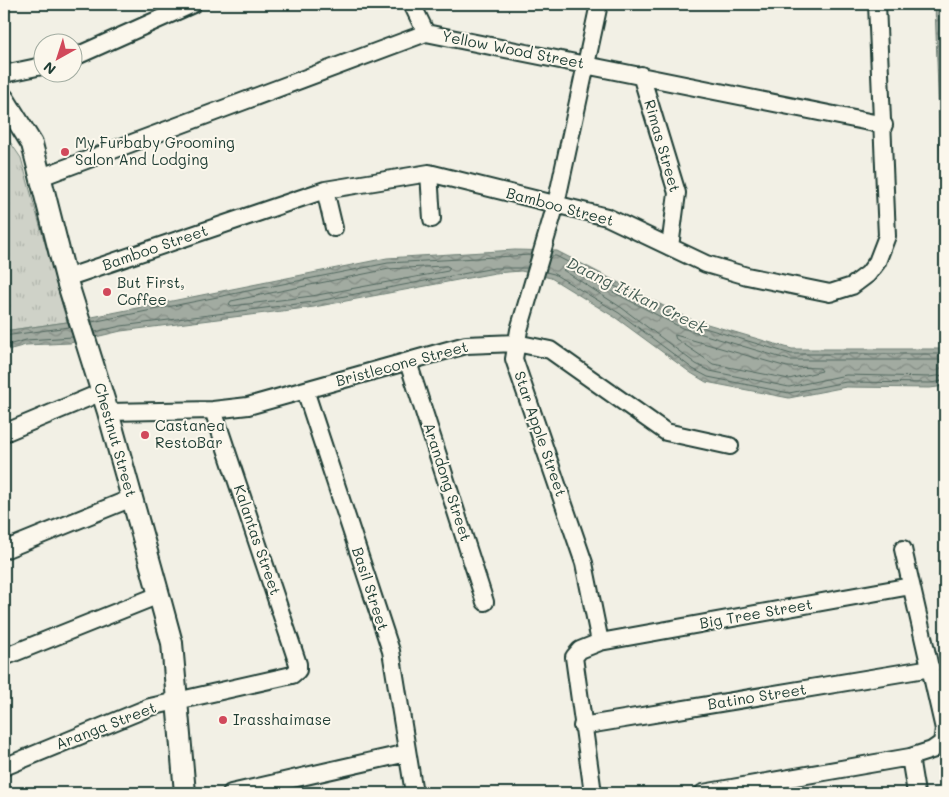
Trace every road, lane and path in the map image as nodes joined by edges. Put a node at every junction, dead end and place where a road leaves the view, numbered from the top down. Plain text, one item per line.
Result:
1 (193, 4) edge
2 (412, 4) edge
3 (599, 4) edge
4 (877, 4) edge
5 (426, 33) junction
6 (82, 54) edge
7 (585, 64) junction
8 (32, 68) edge
9 (4, 74) edge
10 (641, 75) junction
11 (4, 99) edge
12 (884, 125) junction
13 (430, 173) junction
14 (41, 176) junction
15 (325, 190) junction
16 (556, 204) junction
17 (432, 219) dead end
18 (334, 228) dead end
19 (670, 247) junction
20 (66, 278) junction
21 (517, 337) junction
22 (408, 362) junction
23 (305, 390) junction
24 (102, 392) junction
25 (213, 410) junction
26 (108, 412) junction
27 (4, 433) edge
28 (730, 446) dead end
29 (132, 498) junction
30 (4, 550) edge
31 (903, 550) dead end
32 (912, 586) junction
33 (159, 595) junction
34 (485, 602) dead end
35 (600, 642) junction
36 (4, 657) edge
37 (931, 668) junction
38 (298, 670) joint
39 (177, 700) junction
40 (582, 726) junction
41 (407, 753) junction
42 (910, 757) junction
43 (4, 767) edge
44 (185, 793) edge
45 (231, 793) edge
46 (414, 793) edge
47 (593, 793) edge
48 (703, 793) edge
49 (916, 793) edge

1 - 6 street
2 - 5 street
3 - 7 street, Star Apple Street
4 - 12 street, Bamboo Street
5 - 7 street, Yellow Wood Street
5 - 14 street, Yellow Wood Street
7 - 10 street, Yellow Wood Street
7 - 16 street, Star Apple Street
8 - 9 street
10 - 12 street, Yellow Wood Street
10 - 19 street, Rimas Street
11 - 14 street, Chestnut Street
12 - 19 street, Bamboo Street
13 - 15 street, Bamboo Street
13 - 16 street, Bamboo Street
13 - 17 street
14 - 20 street, Chestnut Street
15 - 18 street
15 - 20 street, Bamboo Street
16 - 19 street, Bamboo Street
16 - 21 street, Star Apple Street
20 - 24 street, Chestnut Street
21 - 22 street, Bristlecone Street
21 - 28 street, Bristlecone Street
21 - 35 street, Star Apple Street
22 - 23 street, Bristlecone Street
22 - 34 street, Arandong Street
23 - 25 street, Bristlecone Street
23 - 41 street, Basil Street
24 - 26 street, Chestnut Street
24 - 27 street
25 - 26 street, Bristlecone Street
25 - 38 street, Kalantas Street
26 - 29 street, Chestnut Street
29 - 30 street
29 - 33 street, Chestnut Street
31 - 32 street
32 - 35 street, Big Tree Street
32 - 37 street
33 - 36 street
33 - 39 street, Chestnut Street
35 - 40 street
37 - 40 street, Batino Street
37 - 42 street
38 - 39 street, Aranga Street
39 - 43 street, Aranga Street
39 - 44 street, Chestnut Street
40 - 47 street
41 - 45 street
41 - 46 street, Basil Street
42 - 48 street
42 - 49 street

